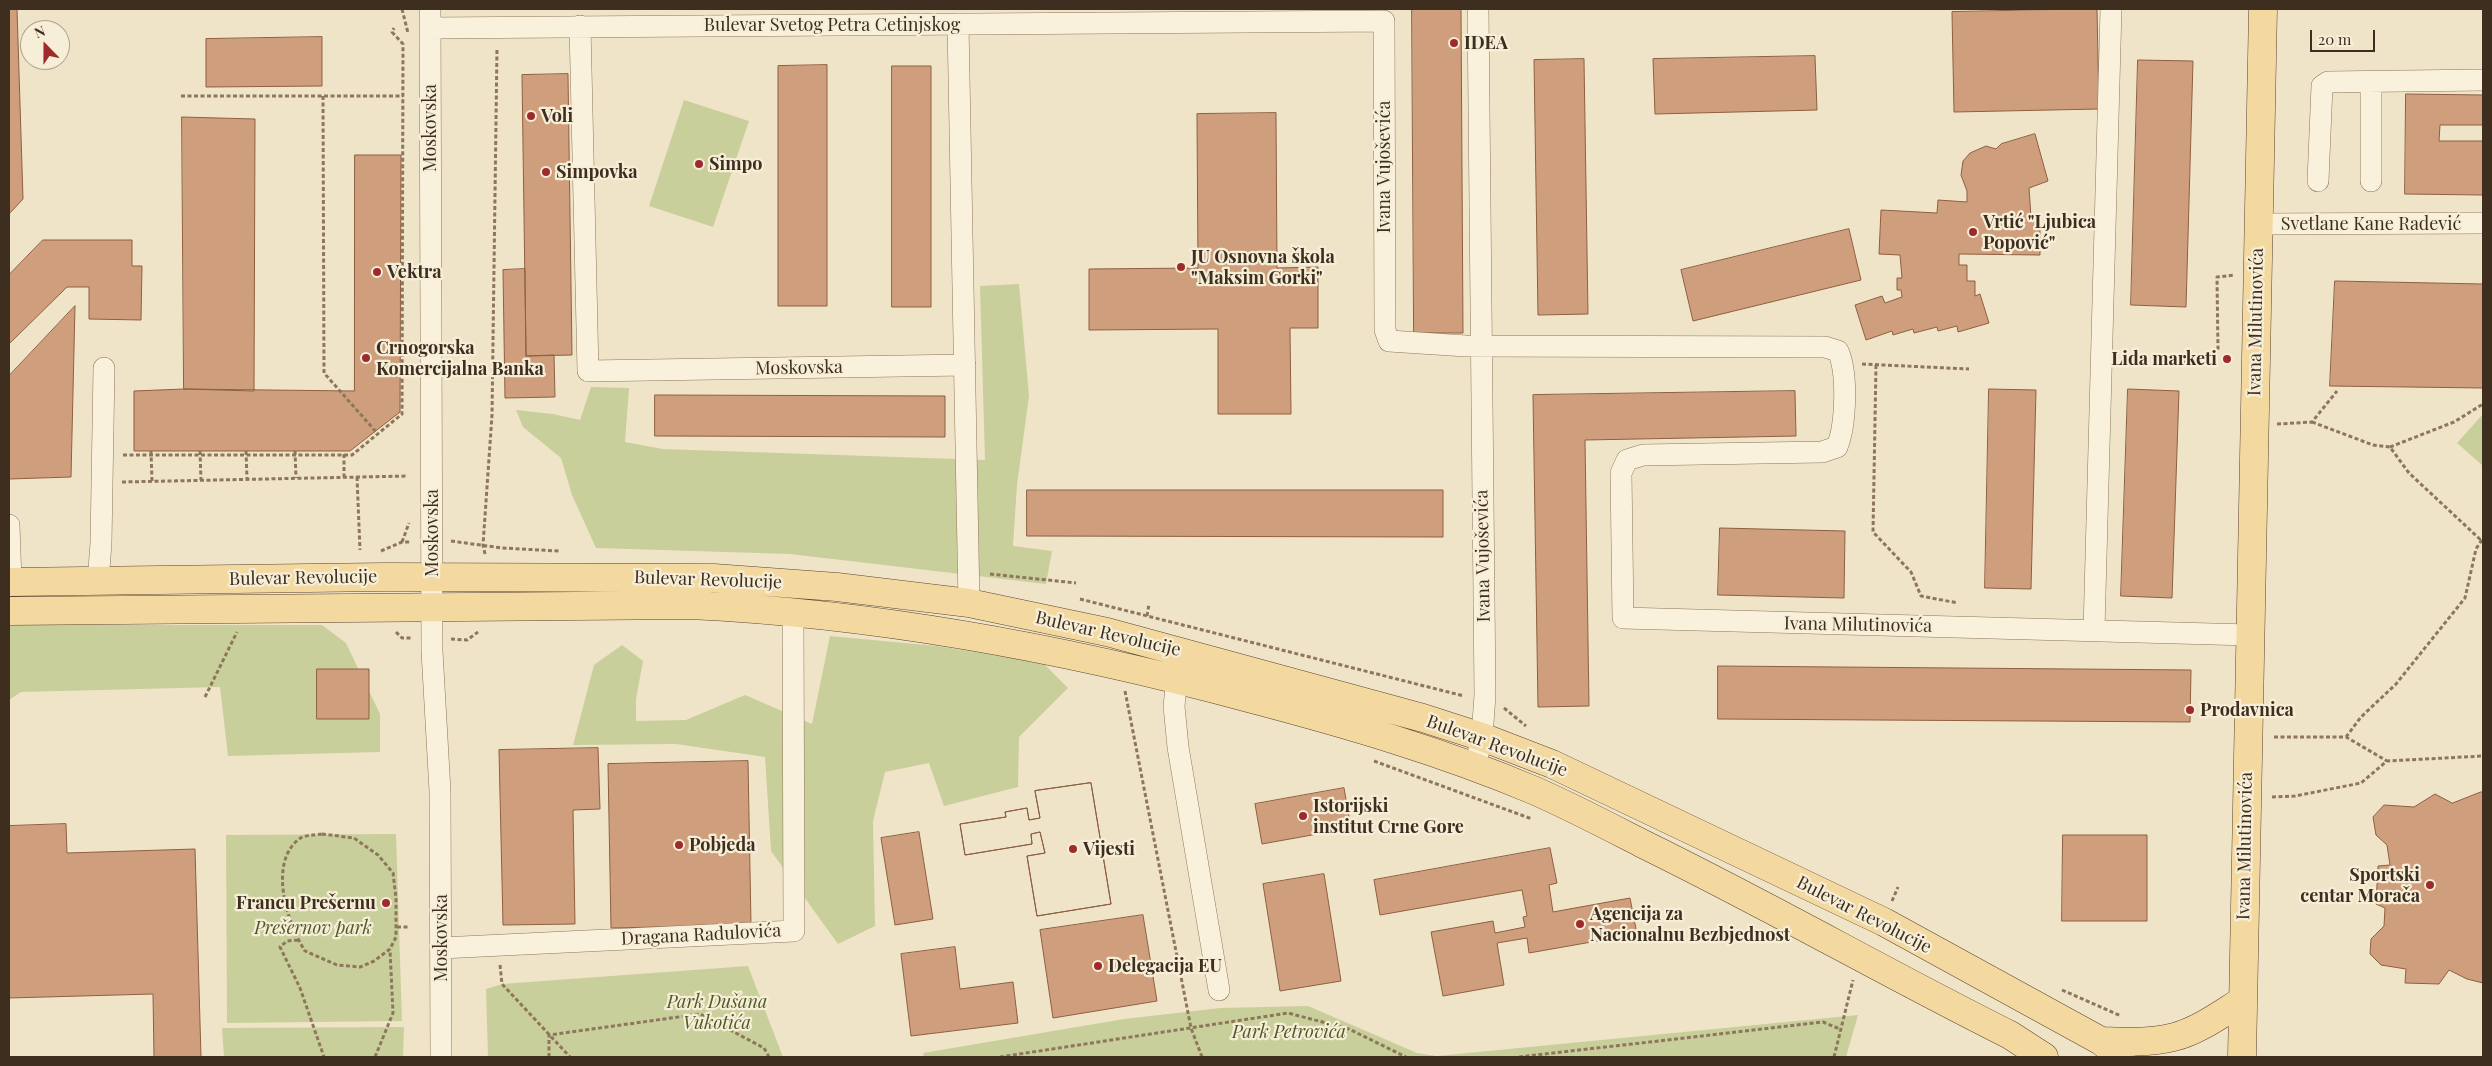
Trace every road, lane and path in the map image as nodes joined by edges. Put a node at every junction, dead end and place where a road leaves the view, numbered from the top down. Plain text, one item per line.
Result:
1 (1478, 9) edge
2 (2111, 9) edge
3 (2263, 9) edge
4 (430, 18) edge
5 (1384, 21) joint
6 (958, 24) junction
7 (580, 26) junction
8 (498, 27) junction
9 (394, 28) dead end
10 (2483, 80) edge
11 (2371, 82) junction
12 (181, 96) dead end
13 (322, 96) junction
14 (403, 96) junction
15 (2318, 181) dead end
16 (2371, 182) dead end
17 (2483, 223) edge
18 (2258, 224) junction
19 (2257, 271) junction
20 (1480, 345) junction
21 (1841, 357) junction
22 (2182, 362) dead end
23 (965, 365) junction
24 (1876, 365) junction
25 (104, 368) dead end
26 (1970, 369) dead end
27 (2337, 391) dead end
28 (2483, 404) edge
29 (2254, 422) junction
30 (2312, 422) junction
31 (378, 434) junction
32 (2390, 447) junction
33 (151, 453) junction
34 (200, 453) junction
35 (246, 453) junction
36 (296, 453) junction
37 (344, 454) junction
38 (102, 455) junction
39 (408, 476) dead end
40 (344, 477) junction
41 (357, 477) junction
42 (296, 478) junction
43 (247, 479) junction
44 (201, 480) junction
45 (152, 481) junction
46 (102, 482) junction
47 (9, 525) edge
48 (2483, 538) edge
49 (2482, 542) edge
50 (483, 545) dead end
51 (360, 550) dead end
52 (970, 571) junction
53 (432, 577) junction
54 (10, 582) edge
55 (98, 582) junction
56 (1076, 583) dead end
57 (969, 603) junction
58 (1958, 603) dead end
59 (1149, 604) dead end
60 (432, 608) junction
61 (9, 611) edge
62 (794, 613) junction
63 (238, 630) dead end
64 (2094, 630) junction
65 (2250, 635) junction
66 (1140, 640) junction
67 (1177, 679) junction
68 (1127, 685) junction
69 (205, 697) dead end
70 (1482, 737) junction
71 (2274, 737) dead end
72 (2346, 737) junction
73 (2483, 756) edge
74 (1372, 761) dead end
75 (2387, 761) junction
76 (1475, 767) junction
77 (2246, 796) junction
78 (1537, 820) dead end
79 (396, 927) junction
80 (409, 927) dead end
81 (298, 940) junction
82 (498, 945) junction
83 (440, 948) junction
84 (390, 949) junction
85 (1854, 976) dead end
86 (1219, 990) dead end
87 (2242, 1001) junction
88 (1191, 1028) junction
89 (1840, 1030) junction
90 (549, 1035) junction
91 (2111, 1049) edge
92 (324, 1057) edge
93 (375, 1057) edge
94 (441, 1057) edge
95 (549, 1057) edge
96 (570, 1057) edge
97 (769, 1057) edge
98 (1000, 1057) edge
99 (1202, 1057) edge
100 (1406, 1057) edge
101 (1520, 1057) edge
102 (1834, 1057) edge
103 (2044, 1057) edge
104 (2242, 1057) edge

1 - 20 street, Ivana Vujoševića
2 - 64 street
3 - 18 main road, Ivana Milutinovića
4 - 8 street, Bulevar Svetog Petra Cetinjskog
4 - 53 street, Moskovska
5 - 6 street, Bulevar Svetog Petra Cetinjskog
5 - 20 street, Ivana Vujoševića
6 - 7 street, Bulevar Svetog Petra Cetinjskog
6 - 23 street
7 - 8 street, Bulevar Svetog Petra Cetinjskog
7 - 23 street, Moskovska
8 - 50 path
9 - 14 path
10 - 11 street
11 - 15 street
11 - 16 street
12 - 13 path
13 - 14 path
13 - 31 path
14 - 31 path
17 - 18 street, Svetlane Kane Radević
18 - 19 main road, Ivana Milutinovića
19 - 22 path
19 - 29 main road, Ivana Milutinovića
20 - 21 street, Ivana Vujoševića
20 - 70 street, Ivana Vujoševića
21 - 24 path
21 - 64 street, Ivana Milutinovića
23 - 52 street
24 - 26 path
24 - 58 path
25 - 38 street
27 - 30 path
28 - 32 path
29 - 30 path
29 - 65 main road, Ivana Milutinovića
30 - 32 path
31 - 37 path
32 - 49 path
33 - 34 path
33 - 38 path
33 - 45 path
34 - 35 path
34 - 44 path
35 - 36 path
35 - 43 path
36 - 37 path
36 - 42 path
37 - 40 path
38 - 46 street
39 - 41 path
40 - 41 path
40 - 42 path
41 - 51 path
42 - 43 path
43 - 44 path
44 - 45 path
45 - 46 path
46 - 55 street
47 - 54 street
48 - 49 path
49 - 72 path
52 - 56 path
52 - 57 street
53 - 55 main road, Bulevar Revolucije
53 - 57 main road, Bulevar Revolucije
53 - 60 street, Moskovska
54 - 55 main road, Bulevar Revolucije
57 - 66 main road, Bulevar Revolucije
59 - 66 path
60 - 61 main road, Bulevar Revolucije
60 - 62 main road, Bulevar Revolucije
60 - 83 street, Moskovska
62 - 68 main road, Bulevar Revolucije
62 - 82 street, Dragana Radulovića
63 - 69 path
64 - 65 street, Ivana Milutinovića
65 - 77 main road, Ivana Milutinovića
66 - 70 main road, Bulevar Revolucije
67 - 68 main road, Bulevar Revolucije
67 - 76 main road, Bulevar Revolucije
67 - 86 street
68 - 88 path
70 - 76 street, Ivana Vujoševića
70 - 91 main road, Bulevar Revolucije
71 - 72 path
72 - 75 path
73 - 75 path
74 - 78 path
75 - 77 path
76 - 103 main road, Bulevar Revolucije
77 - 87 main road, Ivana Milutinovića
79 - 80 path
79 - 81 path
79 - 84 path
81 - 84 path
81 - 92 path
82 - 83 street, Dragana Radulovića
82 - 90 path
83 - 94 street, Moskovska
84 - 93 path
85 - 89 path
87 - 91 main road
87 - 104 main road, Ivana Milutinovića
88 - 98 path
88 - 99 path
88 - 100 path
89 - 101 path
89 - 102 path
90 - 95 path
90 - 96 path
90 - 97 path

